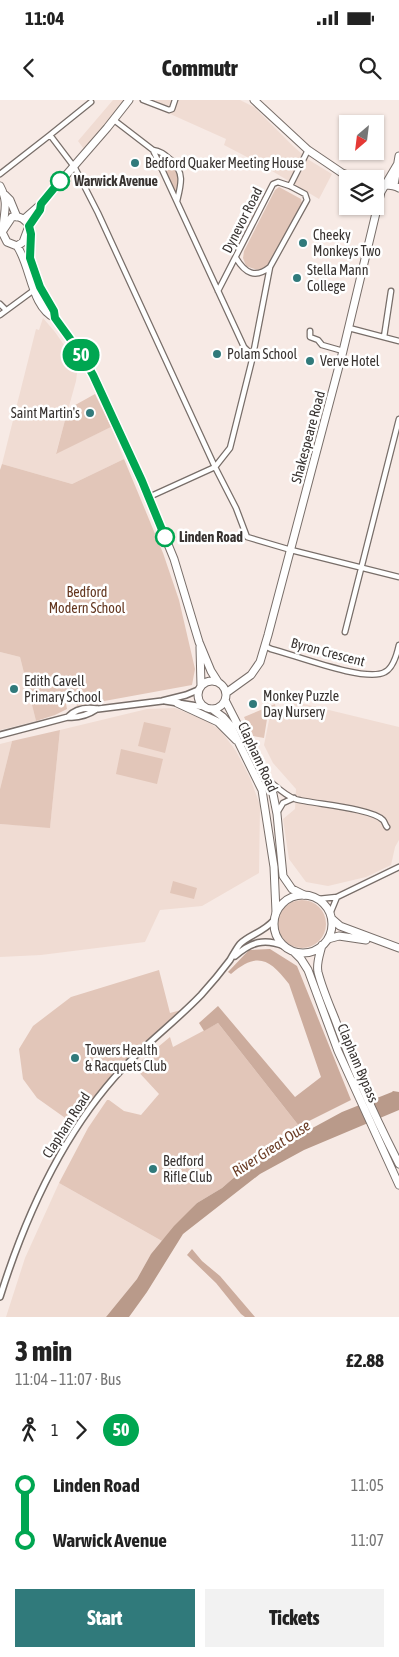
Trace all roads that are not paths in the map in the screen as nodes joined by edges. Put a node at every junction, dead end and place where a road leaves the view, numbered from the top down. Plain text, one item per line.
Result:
1 (129, 100) edge
2 (143, 100) edge
3 (176, 100) edge
4 (254, 100) edge
5 (91, 102) dead end
6 (114, 120) junction
7 (50, 136) junction
8 (153, 150) junction
9 (308, 150) junction
10 (399, 156) edge
11 (397, 165) junction
12 (73, 166) junction
13 (339, 170) edge
14 (0, 174) edge
15 (384, 184) edge
16 (0, 186) edge
17 (290, 186) junction
18 (396, 187) edge
19 (5, 196) junction
20 (177, 201) junction
21 (41, 204) junction
22 (375, 215) edge
23 (20, 218) junction
24 (29, 227) junction
25 (2, 232) edge
26 (4, 242) edge
27 (17, 246) junction
28 (236, 258) junction
29 (270, 267) junction
30 (34, 290) junction
31 (218, 291) junction
32 (391, 291) dead end
33 (0, 304) edge
34 (6, 310) junction
35 (0, 316) edge
36 (55, 318) junction
37 (349, 328) junction
38 (310, 331) dead end
39 (384, 337) junction
40 (399, 341) edge
41 (344, 351) junction
42 (253, 354) junction
43 (399, 419) edge
44 (214, 468) junction
45 (149, 497) junction
46 (291, 550) junction
47 (362, 568) junction
48 (399, 577) edge
49 (346, 632) dead end
50 (199, 642) junction
51 (265, 646) junction
52 (399, 646) edge
53 (220, 683) junction
54 (238, 684) junction
55 (200, 688) junction
56 (226, 697) junction
57 (162, 701) junction
58 (177, 704) junction
59 (204, 707) junction
60 (212, 709) junction
61 (0, 735) edge
62 (238, 742) junction
63 (266, 778) junction
64 (287, 795) junction
65 (294, 798) junction
66 (275, 802) junction
67 (277, 814) junction
68 (387, 827) dead end
69 (270, 837) junction
70 (399, 867) edge
71 (304, 895) junction
72 (337, 897) junction
73 (318, 899) junction
74 (276, 912) junction
75 (331, 917) junction
76 (274, 920) junction
77 (328, 939) junction
78 (387, 944) junction
79 (322, 945) junction
80 (284, 946) junction
81 (399, 948) edge
82 (294, 952) junction
83 (229, 961) junction
84 (399, 1164) edge
85 (399, 1185) edge
86 (0, 1297) edge

1 - 6 main road
2 - 3 street
4 - 9 main road
5 - 7 street
6 - 8 street
6 - 12 main road
7 - 12 street
7 - 14 street
8 - 20 street
8 - 20 street
9 - 13 main road
9 - 17 street
10 - 11 main road
11 - 15 main road, Shakespeare Road
11 - 18 main road
12 - 21 main road
12 - 44 street
16 - 19 main road
17 - 28 street, Dynevor Road
17 - 29 street
19 - 23 main road
19 - 25 main road
20 - 31 street
21 - 23 main road
21 - 24 main road
22 - 37 main road, Shakespeare Road
23 - 24 main road
23 - 25 main road
24 - 27 main road
24 - 36 main road
25 - 26 main road
26 - 27 main road
27 - 30 main road
28 - 29 street
28 - 31 street, Dynevor Road
29 - 42 street
30 - 34 street
30 - 36 main road
31 - 42 street
32 - 39 street
33 - 34 street
34 - 35 street
36 - 45 main road
37 - 39 street
37 - 41 main road, Shakespeare Road
38 - 41 street
39 - 40 street
41 - 46 main road, Shakespeare Road
42 - 44 street
43 - 47 street
44 - 45 street
44 - 46 street
45 - 50 main road
46 - 47 street
46 - 51 main road, Shakespeare Road
47 - 48 street
47 - 49 street
50 - 53 main road
50 - 55 main road
51 - 52 street, Byron Crescent
51 - 54 main road, Shakespeare Road
53 - 54 main road
53 - 55 main road
53 - 56 main road
54 - 56 main road, Shakespeare Road
55 - 57 street
55 - 59 main road
56 - 60 main road
56 - 63 main road, Clapham Road
57 - 58 street
57 - 61 street
58 - 59 street
58 - 62 main road
59 - 60 main road
60 - 62 main road, Clapham Road
62 - 69 main road, Clapham Road
63 - 64 street
63 - 66 main road, Clapham Road
64 - 65 street
64 - 66 street
65 - 67 street
65 - 68 street
66 - 67 main road, Clapham Road
66 - 69 main road
67 - 71 main road, Clapham Road
69 - 74 main road, Clapham Road
70 - 72 street
71 - 73 main road
71 - 74 main road
72 - 73 street
72 - 75 street
73 - 75 main road
74 - 76 main road
75 - 77 main road
75 - 78 main road
76 - 80 main road
76 - 83 street, Clapham Road
77 - 78 main road
77 - 79 main road
78 - 81 main road
79 - 82 main road
79 - 84 main road, Clapham Bypass
80 - 82 main road
80 - 83 street, Clapham Road
82 - 85 main road, Clapham Bypass
83 - 86 street, Clapham Road

